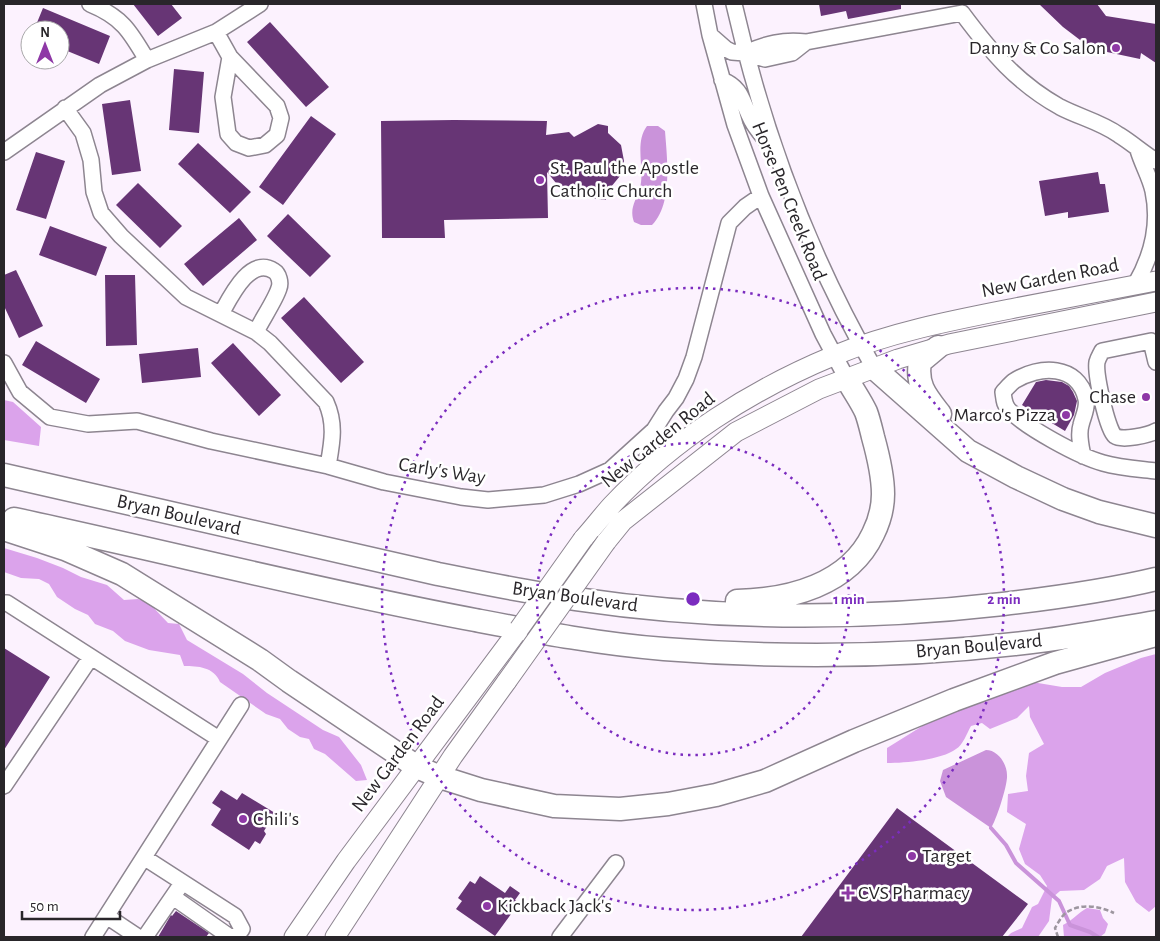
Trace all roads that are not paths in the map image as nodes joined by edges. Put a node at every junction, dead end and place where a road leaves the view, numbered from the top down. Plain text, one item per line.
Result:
1 (90, 4) edge
2 (260, 4) edge
3 (704, 4) edge
4 (734, 4) edge
5 (106, 7) edge
6 (216, 32) junction
7 (710, 34) junction
8 (745, 53) junction
9 (230, 57) junction
10 (147, 60) junction
11 (722, 80) junction
12 (65, 108) junction
13 (1138, 150) junction
14 (4, 152) edge
15 (778, 156) junction
16 (1156, 161) edge
17 (761, 196) junction
18 (1156, 281) edge
19 (1135, 284) junction
20 (1156, 302) edge
21 (221, 314) junction
22 (256, 332) junction
23 (861, 346) junction
24 (938, 347) junction
25 (834, 356) junction
26 (1156, 362) edge
27 (4, 363) edge
28 (874, 368) junction
29 (847, 379) junction
30 (1156, 431) edge
31 (956, 440) junction
32 (1083, 456) junction
33 (328, 466) junction
34 (1156, 471) edge
35 (4, 474) edge
36 (4, 516) edge
37 (1156, 526) edge
38 (4, 529) edge
39 (1156, 579) edge
40 (578, 600) junction
41 (4, 603) edge
42 (1156, 622) edge
43 (1156, 635) edge
44 (90, 657) junction
45 (241, 706) dead end
46 (219, 739) junction
47 (417, 767) junction
48 (440, 777) junction
49 (4, 786) edge
50 (145, 858) junction
51 (616, 863) dead end
52 (183, 881) junction
53 (172, 897) junction
54 (108, 916) junction
55 (93, 937) edge
56 (138, 937) edge
57 (145, 937) edge
58 (230, 937) edge
59 (236, 937) edge
60 (294, 937) edge
61 (335, 937) edge
62 (560, 937) edge

1 - 5 street
2 - 6 street
3 - 7 street, Horse Pen Creek Road
4 - 8 street, Horse Pen Creek Road
5 - 10 street
6 - 9 street
6 - 10 street
7 - 8 street
7 - 11 street, Horse Pen Creek Road
8 - 13 street
8 - 15 street, Horse Pen Creek Road
9 - 9 street
10 - 12 street
11 - 15 street
11 - 17 street, Horse Pen Creek Road
12 - 14 street
12 - 21 street
13 - 16 street
13 - 19 street
15 - 23 street, Horse Pen Creek Road
17 - 25 street, Horse Pen Creek Road
17 - 33 street, Carly's Way
18 - 19 main road, New Garden Road
19 - 23 main road, New Garden Road
20 - 24 main road, New Garden Road
21 - 22 street
21 - 22 street
22 - 33 street
23 - 25 main road, New Garden Road
23 - 28 street, Horse Pen Creek Road
24 - 28 main road, New Garden Road
24 - 31 highway
25 - 29 street, Horse Pen Creek Road
25 - 47 main road, New Garden Road, bridge
26 - 30 street
27 - 33 street, Carly's Way
28 - 29 main road, New Garden Road
28 - 31 highway
29 - 40 highway
29 - 48 main road, New Garden Road, bridge
31 - 37 highway
32 - 32 street
32 - 34 street
35 - 40 highway, Bryan Boulevard
36 - 42 highway, Bryan Boulevard
38 - 47 highway
39 - 40 highway, Bryan Boulevard
41 - 44 street
43 - 48 highway
44 - 46 street
44 - 49 street
45 - 46 street
46 - 50 street
47 - 48 highway
47 - 60 main road, New Garden Road
48 - 61 main road, New Garden Road
50 - 52 street
50 - 54 street
51 - 62 street
52 - 53 street
52 - 59 street
53 - 57 street
53 - 58 street
54 - 55 street
54 - 56 street

